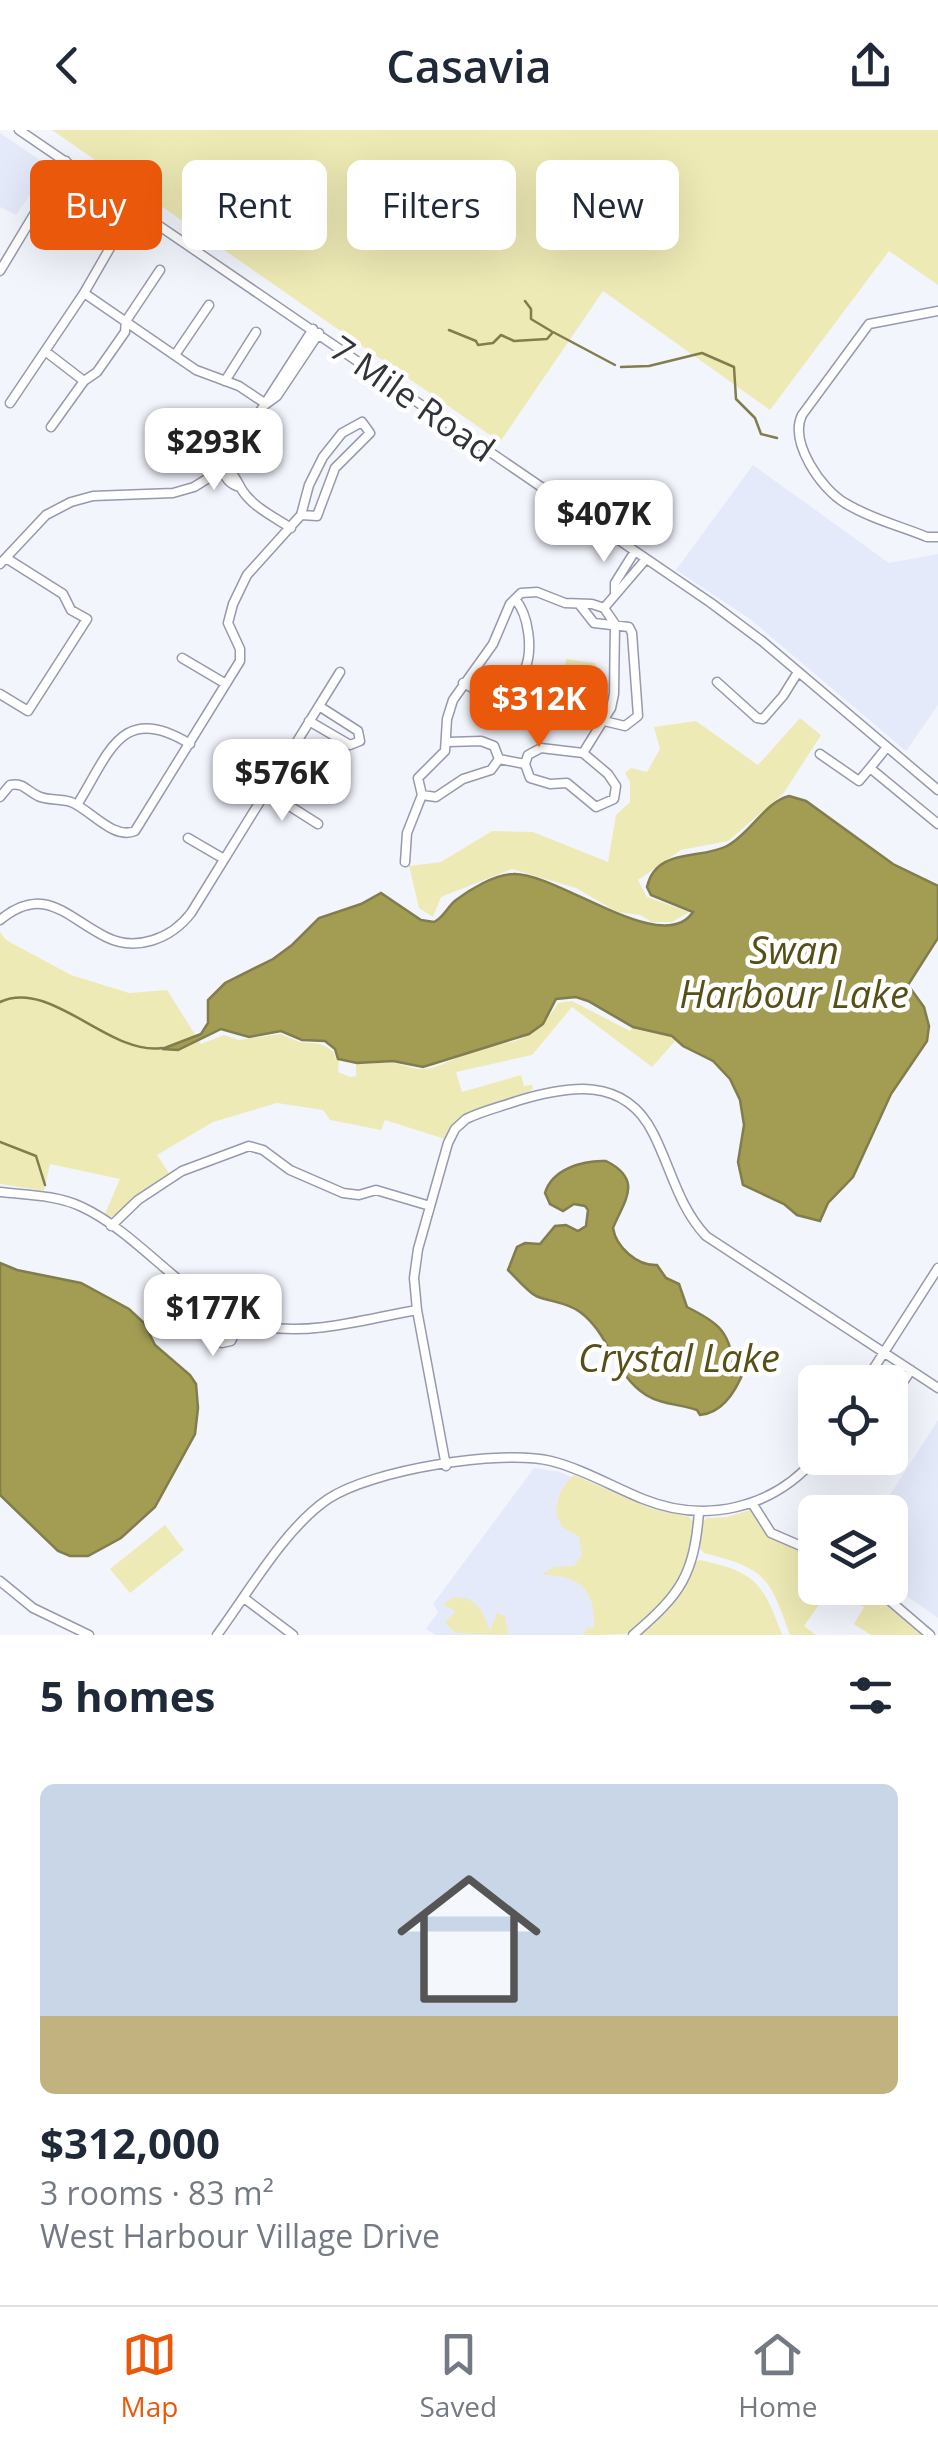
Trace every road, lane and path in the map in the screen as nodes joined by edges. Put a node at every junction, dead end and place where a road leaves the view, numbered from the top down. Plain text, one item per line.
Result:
1 (20, 130) edge
2 (65, 160) edge
3 (30, 221) edge
4 (162, 226) edge
5 (109, 250) edge
6 (160, 270) dead end
7 (0, 271) edge
8 (84, 293) junction
9 (209, 305) dead end
10 (938, 311) edge
11 (126, 320) junction
12 (316, 331) junction
13 (256, 332) dead end
14 (45, 352) junction
15 (176, 355) junction
16 (84, 380) junction
17 (224, 381) junction
18 (10, 404) dead end
19 (266, 404) junction
20 (51, 427) dead end
21 (223, 469) junction
22 (301, 515) junction
23 (291, 528) junction
24 (938, 537) edge
25 (635, 551) junction
26 (646, 558) junction
27 (3, 561) edge
28 (615, 593) junction
29 (515, 600) junction
30 (578, 604) junction
31 (604, 608) junction
32 (614, 627) junction
33 (182, 658) dead end
34 (340, 672) dead end
35 (798, 672) junction
36 (718, 682) dead end
37 (463, 683) junction
38 (226, 684) junction
39 (0, 694) edge
40 (318, 706) junction
41 (309, 720) junction
42 (604, 721) junction
43 (448, 742) junction
44 (190, 744) junction
45 (887, 747) junction
46 (583, 753) junction
47 (820, 754) dead end
48 (498, 760) junction
49 (525, 764) junction
50 (870, 768) junction
51 (938, 790) edge
52 (266, 791) junction
53 (422, 794) junction
54 (0, 797) edge
55 (77, 805) junction
56 (318, 824) dead end
57 (938, 824) edge
58 (188, 838) dead end
59 (224, 860) junction
60 (405, 862) dead end
61 (0, 920) edge
62 (0, 1192) edge
63 (430, 1206) junction
64 (112, 1226) junction
65 (938, 1270) edge
66 (417, 1310) junction
67 (226, 1313) junction
68 (241, 1320) junction
69 (884, 1352) junction
70 (876, 1365) edge
71 (910, 1370) junction
72 (908, 1373) edge
73 (938, 1388) edge
74 (446, 1466) junction
75 (798, 1474) edge
76 (752, 1503) junction
77 (699, 1512) junction
78 (798, 1545) edge
79 (0, 1580) edge
80 (244, 1598) junction
81 (895, 1605) edge
82 (89, 1635) edge
83 (217, 1635) edge
84 (293, 1635) edge
85 (633, 1635) edge
86 (930, 1635) edge

1 - 2 street, 7 Mile Road
3 - 7 street
4 - 12 street, 7 Mile Road
5 - 8 street
6 - 11 street
8 - 11 street
8 - 14 street
9 - 15 street
10 - 24 street
11 - 15 street
11 - 16 street
12 - 19 street
12 - 25 street, 7 Mile Road
13 - 17 street
14 - 16 street
14 - 18 street
15 - 17 street
16 - 20 street
17 - 19 street
19 - 21 street
21 - 23 street
21 - 27 street
22 - 22 street
22 - 23 street
23 - 38 street
25 - 26 street, 7 Mile Road
25 - 28 street
26 - 28 street
26 - 35 street, 7 Mile Road
27 - 39 street
28 - 31 street
29 - 30 street
29 - 37 street
29 - 37 street
30 - 31 street
30 - 32 street
31 - 32 street
32 - 42 street
32 - 42 street
33 - 38 street
34 - 40 street
35 - 36 street
35 - 45 street, 7 Mile Road
37 - 43 street
38 - 44 street
40 - 41 street
40 - 41 street
41 - 52 street
42 - 46 street
43 - 48 street
43 - 53 street
44 - 55 street
44 - 55 street
45 - 50 street
45 - 51 street, 7 Mile Road
46 - 49 street
46 - 49 street
47 - 50 street
48 - 49 street
48 - 53 street
50 - 57 street
52 - 56 street
52 - 59 street
53 - 60 street
54 - 55 street
58 - 59 street
59 - 61 street
62 - 64 street
63 - 64 street
63 - 66 street
63 - 69 street
64 - 67 street
65 - 69 street
66 - 68 street
66 - 74 street
67 - 68 street
67 - 68 street
69 - 70 street
69 - 71 street
71 - 72 street
71 - 73 street
74 - 77 street
74 - 80 street
75 - 76 street
76 - 77 street
76 - 78 street
77 - 85 street
79 - 82 street
80 - 83 street
80 - 84 street
81 - 86 street

